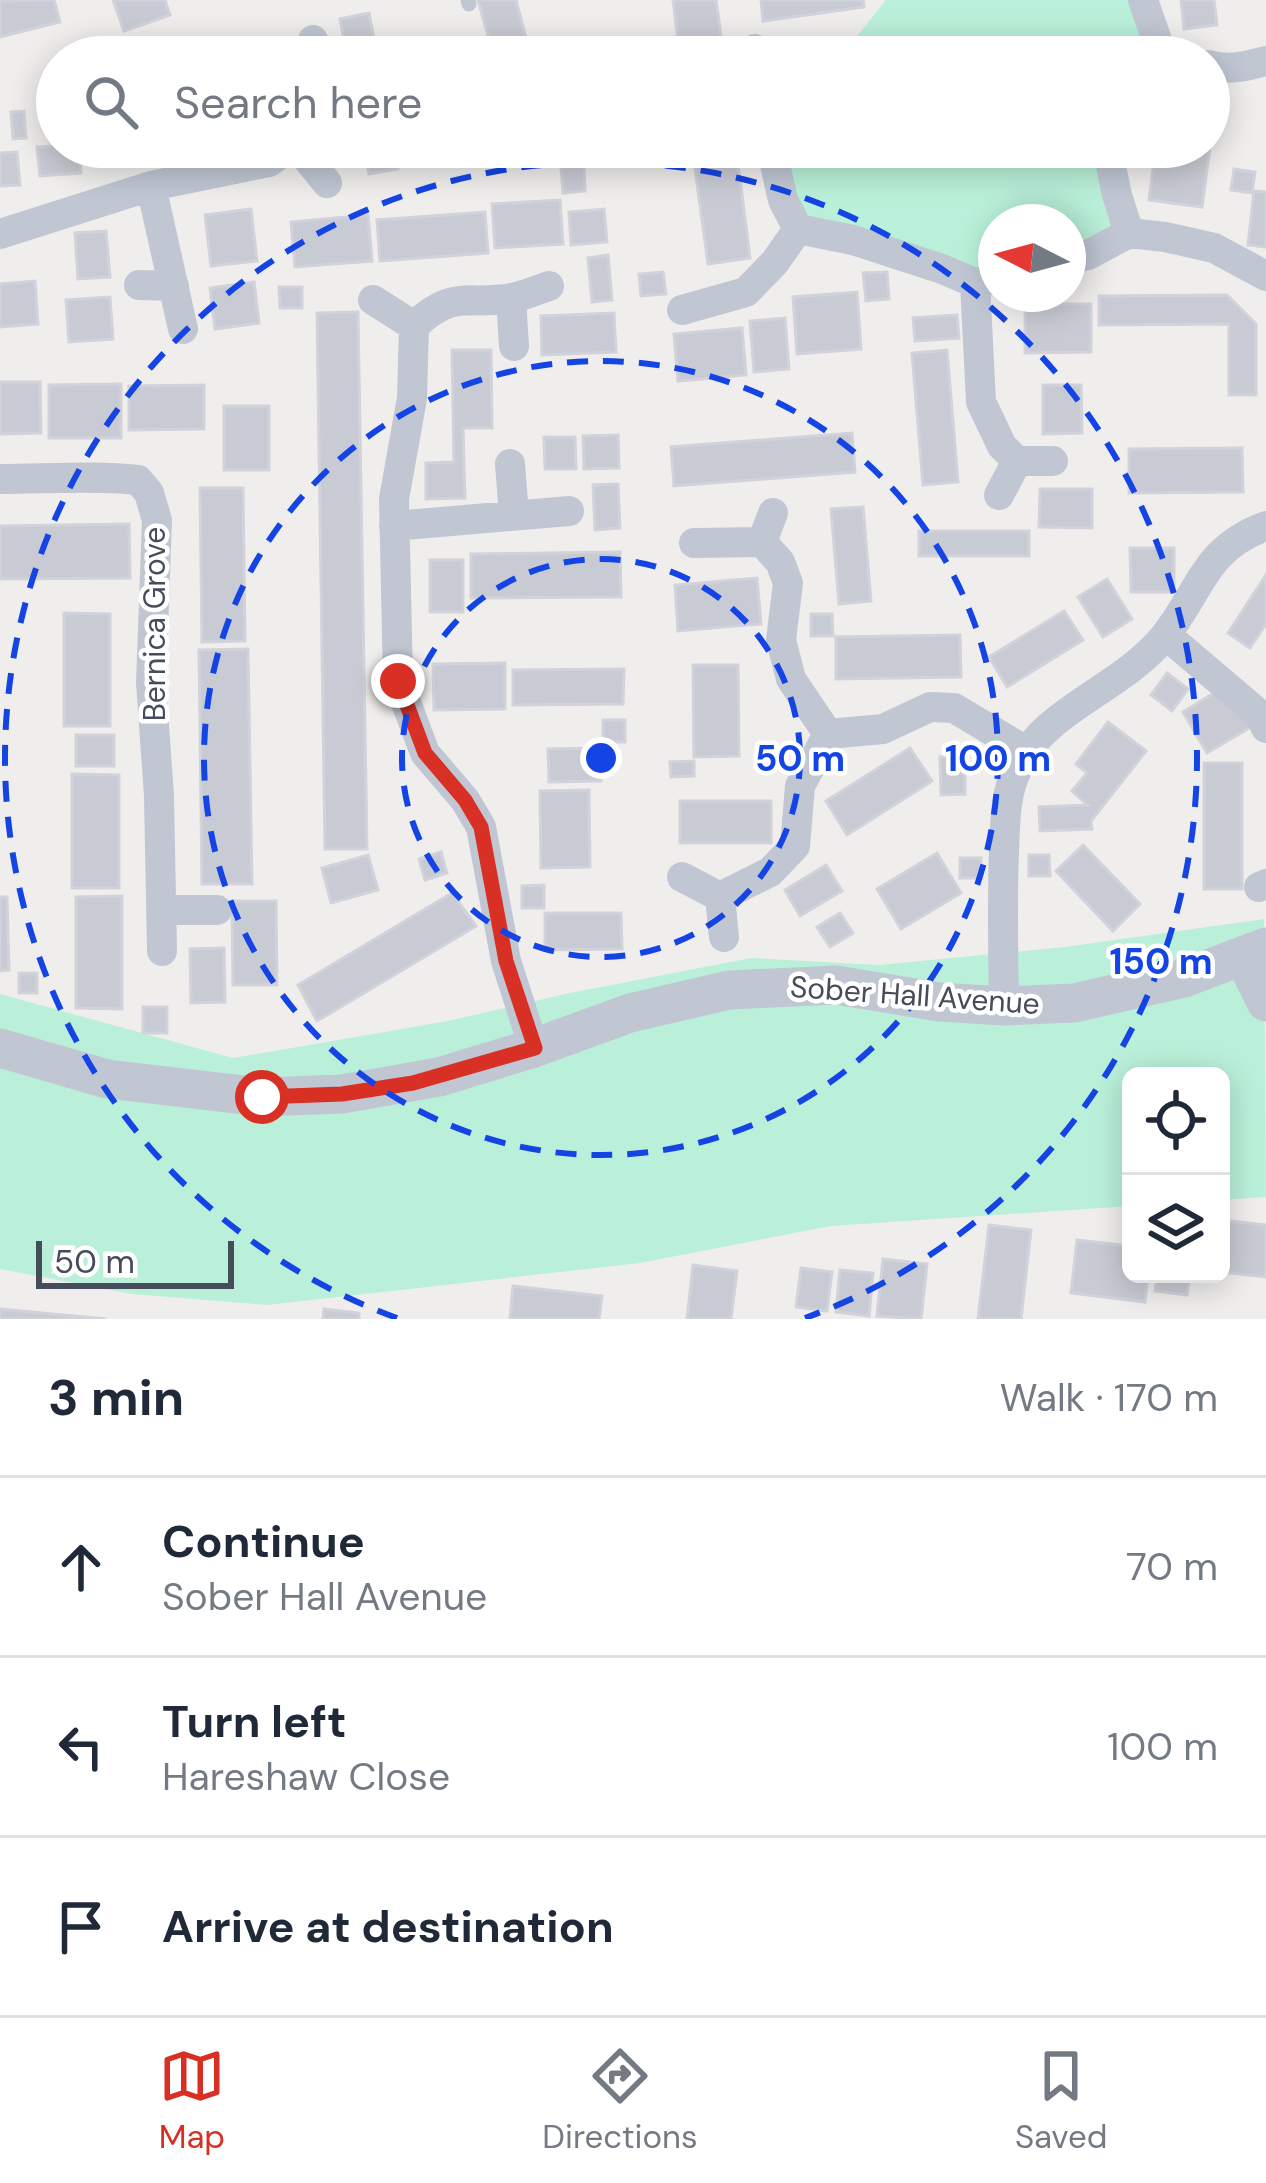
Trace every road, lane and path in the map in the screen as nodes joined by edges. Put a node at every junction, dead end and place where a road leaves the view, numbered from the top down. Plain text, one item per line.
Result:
1 (1143, 0) edge
2 (1157, 36) edge
3 (1266, 61) edge
4 (1230, 68) edge
5 (240, 168) edge
6 (313, 168) edge
7 (776, 168) edge
8 (1112, 168) edge
9 (327, 183) dead end
10 (151, 186) junction
11 (798, 229) junction
12 (1129, 233) junction
13 (0, 235) edge
14 (1086, 256) edge
15 (1266, 277) edge
16 (978, 279) edge
17 (139, 285) dead end
18 (174, 286) junction
19 (549, 286) dead end
20 (511, 298) junction
21 (373, 300) dead end
22 (682, 310) dead end
23 (984, 312) edge
24 (414, 326) junction
25 (183, 329) dead end
26 (514, 346) dead end
27 (1017, 461) junction
28 (1053, 461) dead end
29 (510, 464) dead end
30 (0, 479) edge
31 (999, 495) dead end
32 (569, 511) dead end
33 (773, 512) dead end
34 (514, 515) junction
35 (394, 526) junction
36 (1266, 526) edge
37 (762, 542) junction
38 (694, 543) dead end
39 (1166, 635) junction
40 (1266, 728) edge
41 (828, 734) junction
42 (1026, 751) junction
43 (682, 877) dead end
44 (720, 897) junction
45 (163, 910) junction
46 (217, 910) dead end
47 (724, 937) dead end
48 (162, 951) dead end
49 (1255, 952) edge
50 (1266, 1002) edge
51 (1004, 1006) junction
52 (0, 1048) edge
53 (535, 1048) junction

1 - 2 street
3 - 4 street
5 - 10 street
6 - 9 street
7 - 11 street
8 - 12 street
10 - 13 street
10 - 18 street
11 - 16 street
11 - 22 street
12 - 14 street
12 - 15 street
17 - 18 street
18 - 25 street
19 - 20 street
20 - 24 street
20 - 26 street
21 - 24 street
23 - 27 street
24 - 35 street
27 - 28 street
27 - 31 street
29 - 34 street
30 - 45 street, Bernica Grove
32 - 34 street
33 - 37 street
34 - 35 street
35 - 53 street
36 - 39 street
37 - 38 street
37 - 41 street
39 - 40 street
39 - 42 street
41 - 42 street
41 - 44 street
42 - 51 street
43 - 44 street
44 - 47 street
45 - 46 street
45 - 48 street, Bernica Grove
49 - 50 street
49 - 51 street, Sober Hall Avenue
51 - 53 street, Sober Hall Avenue
52 - 53 street, Sober Hall Avenue

